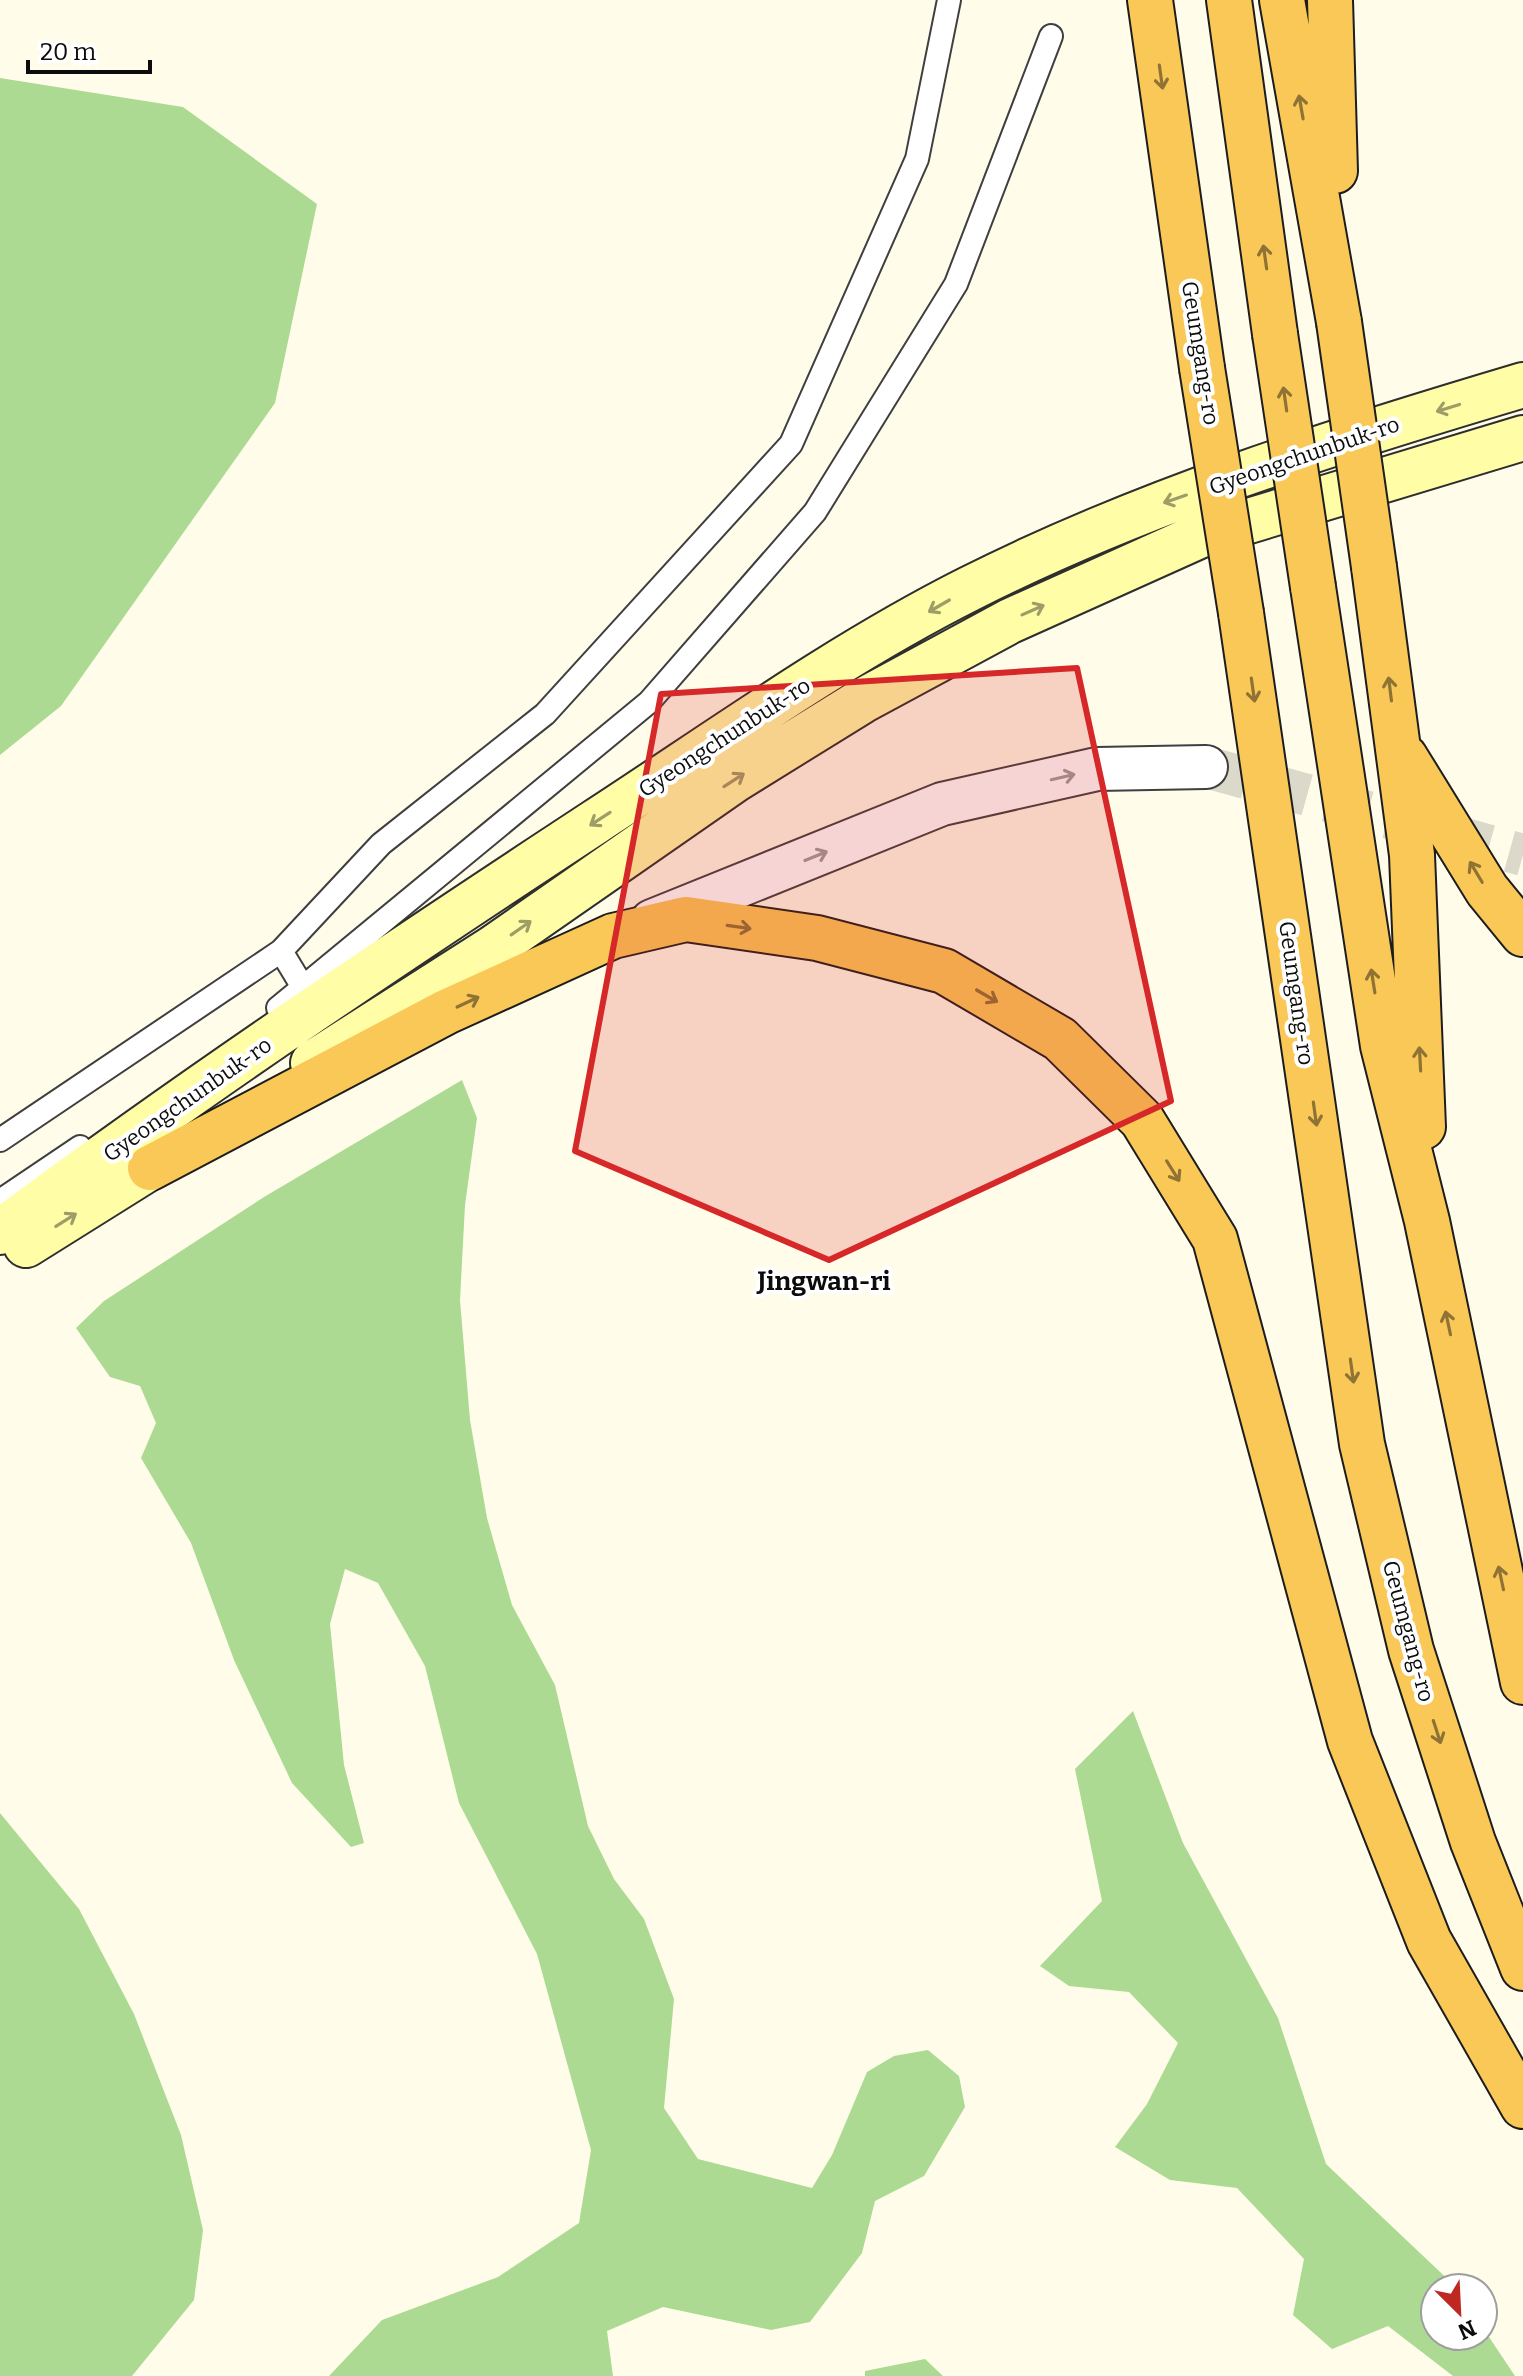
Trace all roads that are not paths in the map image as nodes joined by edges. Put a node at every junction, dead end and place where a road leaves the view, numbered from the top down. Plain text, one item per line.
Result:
1 (949, 0) edge
2 (1150, 0) edge
3 (1229, 0) edge
4 (1282, 0) edge
5 (1330, 0) edge
6 (1051, 36) dead end
7 (1339, 322) junction
8 (1523, 385) edge
9 (1523, 438) edge
10 (1397, 744) junction
11 (1206, 767) tunnel mouth
12 (1523, 934) edge
13 (613, 936) junction
14 (281, 951) junction
15 (304, 989) junction
16 (0, 1140) edge
17 (150, 1168) junction
18 (0, 1201) edge
19 (1427, 1221) junction
20 (0, 1232) edge
21 (0, 1261) edge
22 (1523, 1682) edge
23 (1523, 1968) edge
24 (1523, 2106) edge

1 - 14 lane
2 -> 23 highway, Geumgang-ro, bridge
19 -> 3 highway, bridge
7 -> 4 highway
5 - 7 highway
6 - 15 lane
10 -> 7 highway, bridge
8 -> 20 main road, Gyeongchunbuk-ro
17 -> 9 main road, Gyeongchunbuk-ro
12 -> 10 highway
19 -> 10 highway
13 -> 11 street
17 -> 13 highway
13 -> 24 highway
14 - 15 lane
14 - 16 lane
15 - 18 lane
21 -> 17 main road, Gyeongchunbuk-ro
22 -> 19 highway

